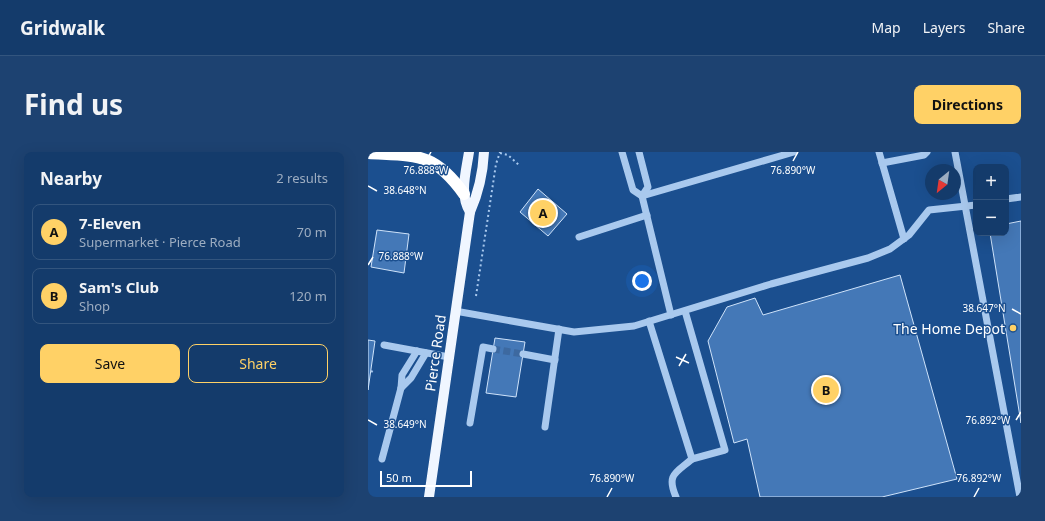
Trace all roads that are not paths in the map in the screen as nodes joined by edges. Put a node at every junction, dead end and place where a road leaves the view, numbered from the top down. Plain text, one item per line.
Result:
1 (374, 152) edge
2 (469, 152) edge
3 (484, 152) edge
4 (622, 152) edge
5 (639, 152) edge
6 (794, 152) edge
7 (878, 152) edge
8 (927, 152) edge
9 (955, 152) edge
10 (368, 154) edge
11 (882, 163) junction
12 (464, 194) junction
13 (642, 196) junction
14 (1021, 197) edge
15 (1009, 199) edge
16 (973, 206) edge
17 (966, 207) junction
18 (470, 212) junction
19 (647, 215) junction
20 (579, 237) dead end
21 (904, 239) junction
22 (455, 311) junction
23 (685, 311) junction
24 (671, 315) junction
25 (649, 321) junction
26 (559, 329) junction
27 (384, 345) dead end
28 (493, 349) tunnel mouth
29 (417, 351) junction
30 (426, 353) junction
31 (523, 354) tunnel mouth
32 (449, 357) junction
33 (555, 360) junction
34 (401, 388) junction
35 (470, 423) dead end
36 (545, 427) dead end
37 (382, 459) dead end
38 (692, 459) junction
39 (429, 497) edge
40 (676, 497) edge
41 (1020, 497) edge

1 - 10 highway
2 - 12 main road, Pierce Road
3 - 18 main road, Pierce Road
4 - 13 lane
5 - 13 lane
6 - 13 lane
7 - 11 lane
8 - 11 lane
9 - 17 lane
10 - 12 highway
11 - 21 lane
12 - 18 main road, Pierce Road
13 - 19 lane
14 - 15 lane
16 - 17 lane
17 - 21 lane
17 - 41 lane
18 - 22 main road, Pierce Road
19 - 20 lane
19 - 24 lane
21 - 23 lane
22 - 26 lane
22 - 32 main road, Pierce Road
23 - 24 lane
23 - 38 lane
24 - 25 lane
25 - 26 lane
25 - 38 lane
26 - 33 lane
27 - 29 lane
28 - 35 lane
29 - 30 lane
29 - 34 lane
30 - 32 lane
30 - 34 lane
31 - 33 lane
32 - 39 main road, Pierce Road
33 - 36 lane
34 - 37 lane
38 - 40 lane

